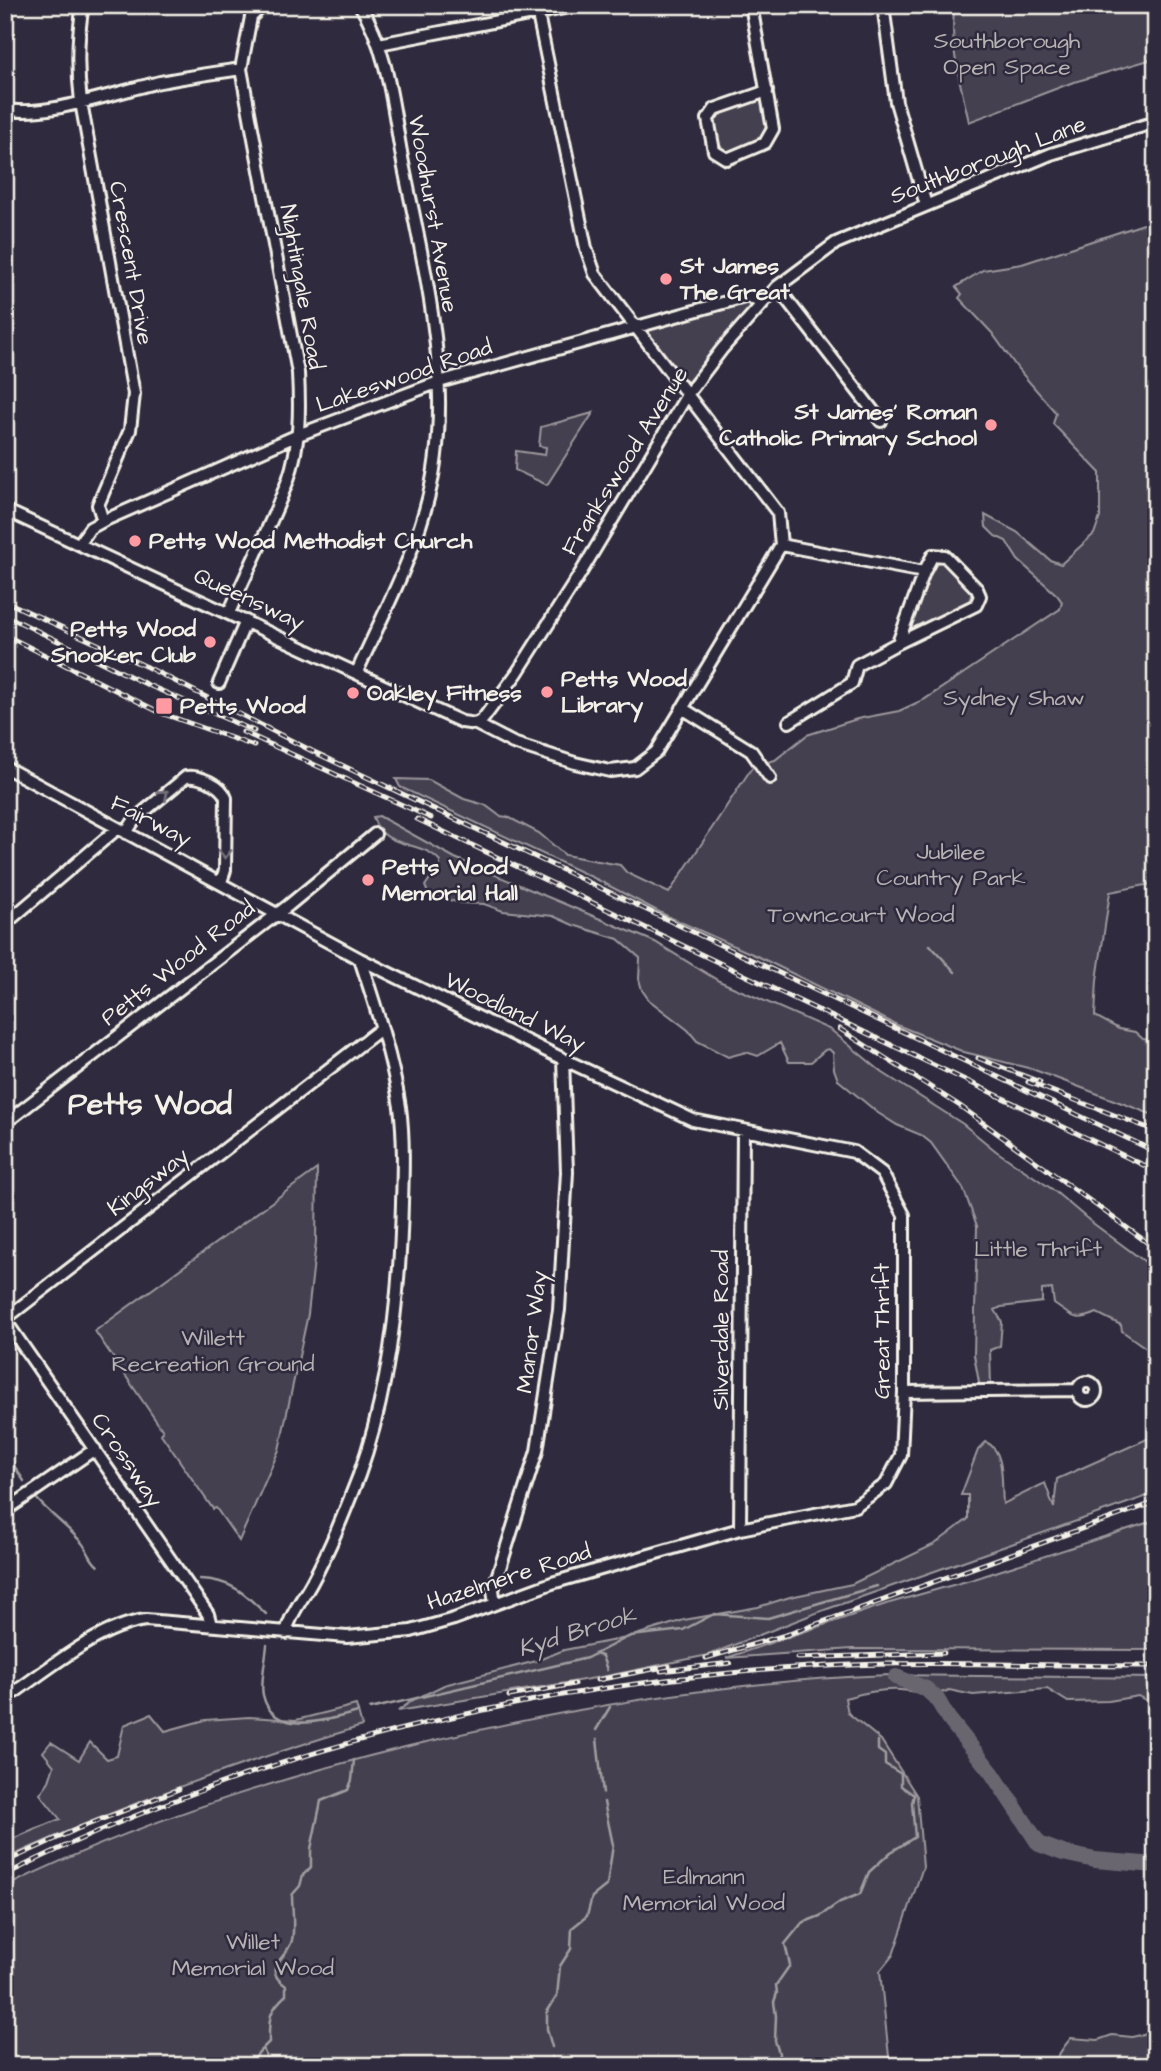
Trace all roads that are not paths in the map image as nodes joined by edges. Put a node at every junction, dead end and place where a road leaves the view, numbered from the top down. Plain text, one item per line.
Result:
1 (83, 5) edge
2 (263, 5) edge
3 (360, 5) edge
4 (580, 5) edge
5 (751, 5) edge
6 (883, 5) edge
7 (537, 8) edge
8 (379, 44) junction
9 (241, 69) junction
10 (767, 91) junction
11 (81, 102) junction
12 (5, 109) edge
13 (1156, 122) edge
14 (926, 205) junction
15 (836, 243) joint
16 (777, 287) junction
17 (761, 303) junction
18 (636, 327) junction
19 (439, 382) junction
20 (687, 395) junction
21 (881, 421) dead end
22 (298, 435) junction
23 (5, 510) edge
24 (103, 521) junction
25 (79, 544) junction
26 (781, 545) junction
27 (924, 572) junction
28 (229, 613) junction
29 (246, 621) junction
30 (898, 643) junction
31 (357, 672) junction
32 (219, 683) dead end
33 (682, 708) junction
34 (789, 722) dead end
35 (476, 724) junction
36 (5, 767) edge
37 (770, 778) dead end
38 (122, 830) junction
39 (375, 834) dead end
40 (221, 882) junction
41 (276, 914) junction
42 (5, 924) edge
43 (360, 959) junction
44 (382, 1028) junction
45 (563, 1059) junction
46 (5, 1123) edge
47 (743, 1130) junction
48 (5, 1320) edge
49 (1078, 1391) dead end
50 (904, 1392) junction
51 (95, 1449) junction
52 (5, 1511) edge
53 (740, 1529) junction
54 (495, 1603) junction
55 (211, 1625) junction
56 (286, 1633) junction
57 (5, 1699) edge

1 - 11 street, Crescent Drive
2 - 9 street, Nightingale Road
3 - 8 street, Woodhurst Avenue
4 - 7 street
5 - 10 street
6 - 14 street
7 - 8 street
7 - 18 street
8 - 19 street, Woodhurst Avenue
9 - 11 street
9 - 22 street, Nightingale Road
10 - 10 street
11 - 12 street
11 - 24 street, Crescent Drive
13 - 14 street, Southborough Lane
14 - 15 street, Southborough Lane
15 - 16 street, Frankswood Avenue
16 - 17 street, Frankswood Avenue
16 - 21 street
17 - 18 street, Lakeswood Road
17 - 20 street, Frankswood Avenue
18 - 19 street, Lakeswood Road
18 - 20 street
19 - 22 street, Lakeswood Road
19 - 31 street, Woodhurst Avenue
20 - 26 street
20 - 35 street, Frankswood Avenue
22 - 24 street, Lakeswood Road
22 - 28 street, Nightingale Road
23 - 25 street, Queensway
24 - 25 street, Lakeswood Road
25 - 28 street, Queensway
26 - 27 street
26 - 33 street, Queensway
27 - 30 street
27 - 30 street
28 - 29 street, Queensway
29 - 31 street, Queensway
29 - 32 street
30 - 34 street
31 - 35 street, Queensway
33 - 35 street, Queensway
33 - 37 street
36 - 38 street, Fairway
38 - 40 street, Fairway
38 -> 40 street
38 - 42 street
39 - 41 street, Petts Wood Road
40 - 41 street, Fairway
41 - 43 street, Woodland Way
41 - 46 street, Petts Wood Road
43 - 44 street
43 - 45 street, Woodland Way
44 - 48 street, Kingsway
44 - 56 street
45 - 47 street, Woodland Way
45 - 54 street, Manor Way
47 - 50 street, Great Thrift
47 - 53 street, Silverdale Road
48 - 51 street, Crossway
49 - 50 street
50 - 53 street, Great Thrift
51 - 52 street
51 - 55 street, Crossway
53 - 54 street, Hazelmere Road
54 - 56 street, Hazelmere Road
55 - 56 street, Hazelmere Road
55 - 57 street, Hazelmere Road

